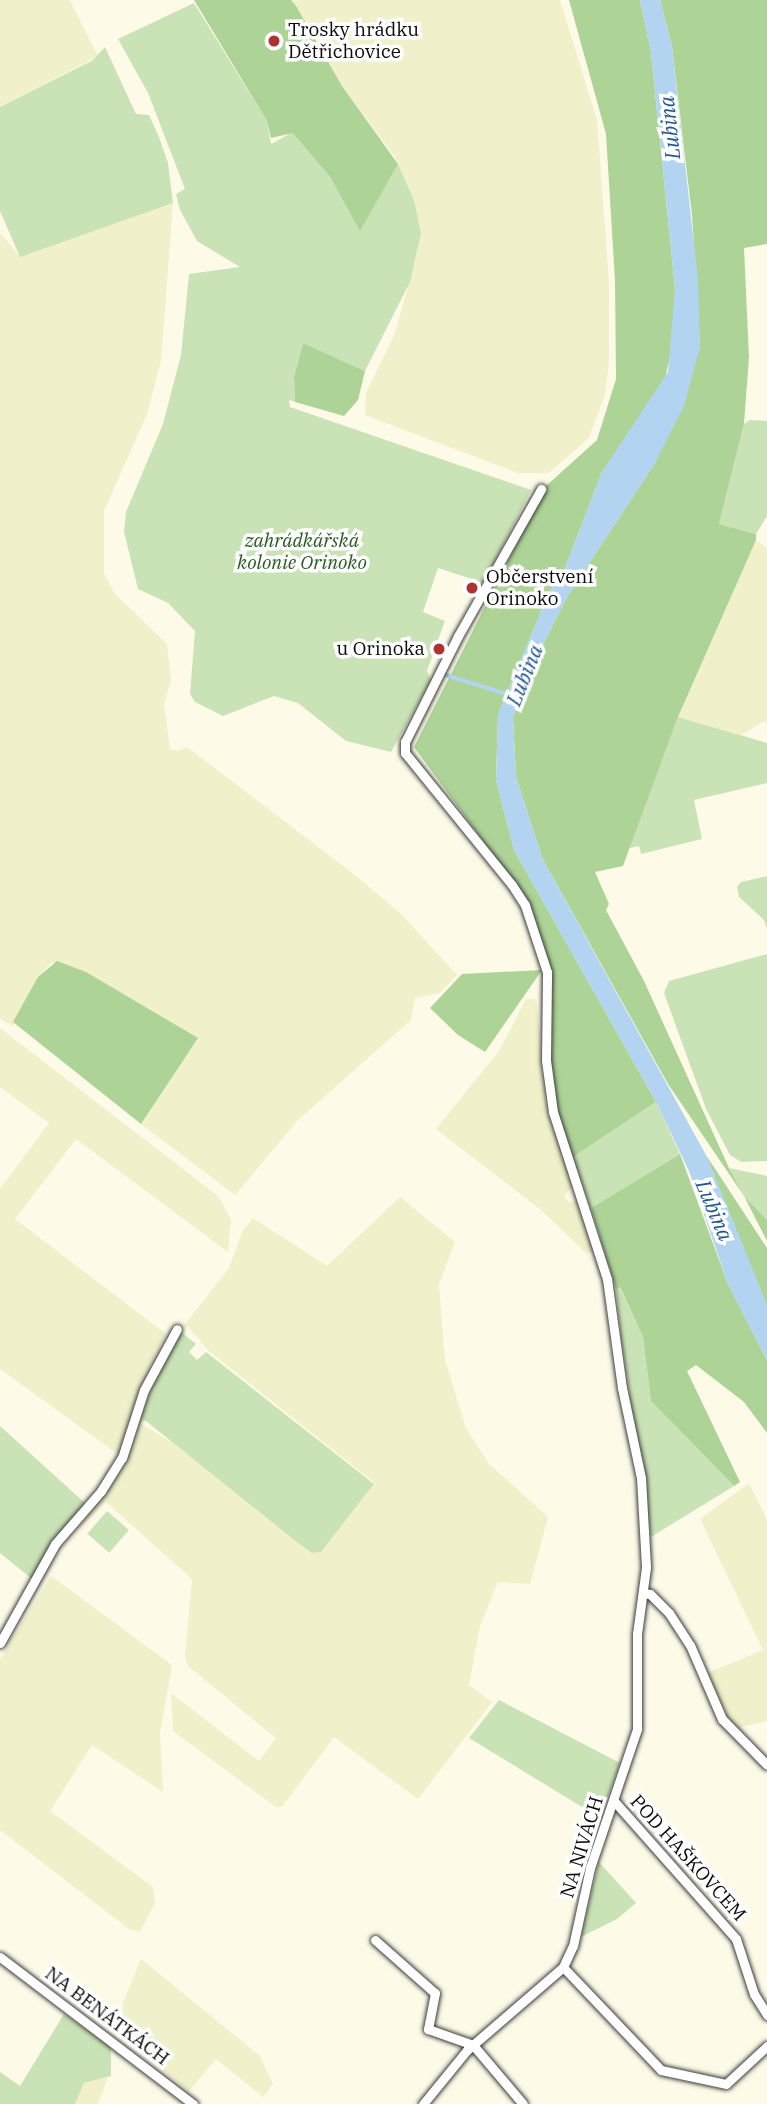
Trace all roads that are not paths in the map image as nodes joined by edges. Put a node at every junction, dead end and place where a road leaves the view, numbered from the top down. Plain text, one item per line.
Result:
1 (541, 489) dead end
2 (177, 1329) dead end
3 (643, 1593) junction
4 (0, 1643) edge
5 (767, 1765) edge
6 (614, 1801) junction
7 (375, 1940) dead end
8 (0, 1957) edge
9 (564, 1968) junction
10 (767, 2015) edge
11 (472, 2045) junction
12 (767, 2046) edge
13 (193, 2104) edge
14 (423, 2104) edge
15 (523, 2104) edge

1 - 3 street, NA NIVÁCH
2 - 4 street
3 - 5 street
3 - 6 street, NA NIVÁCH
6 - 9 street, NA NIVÁCH
6 - 10 street, POD HAŠKOVCEM
7 - 11 street
8 - 13 street, NA BENÁTKÁCH
9 - 11 street
9 - 12 street
11 - 14 street
11 - 15 street

